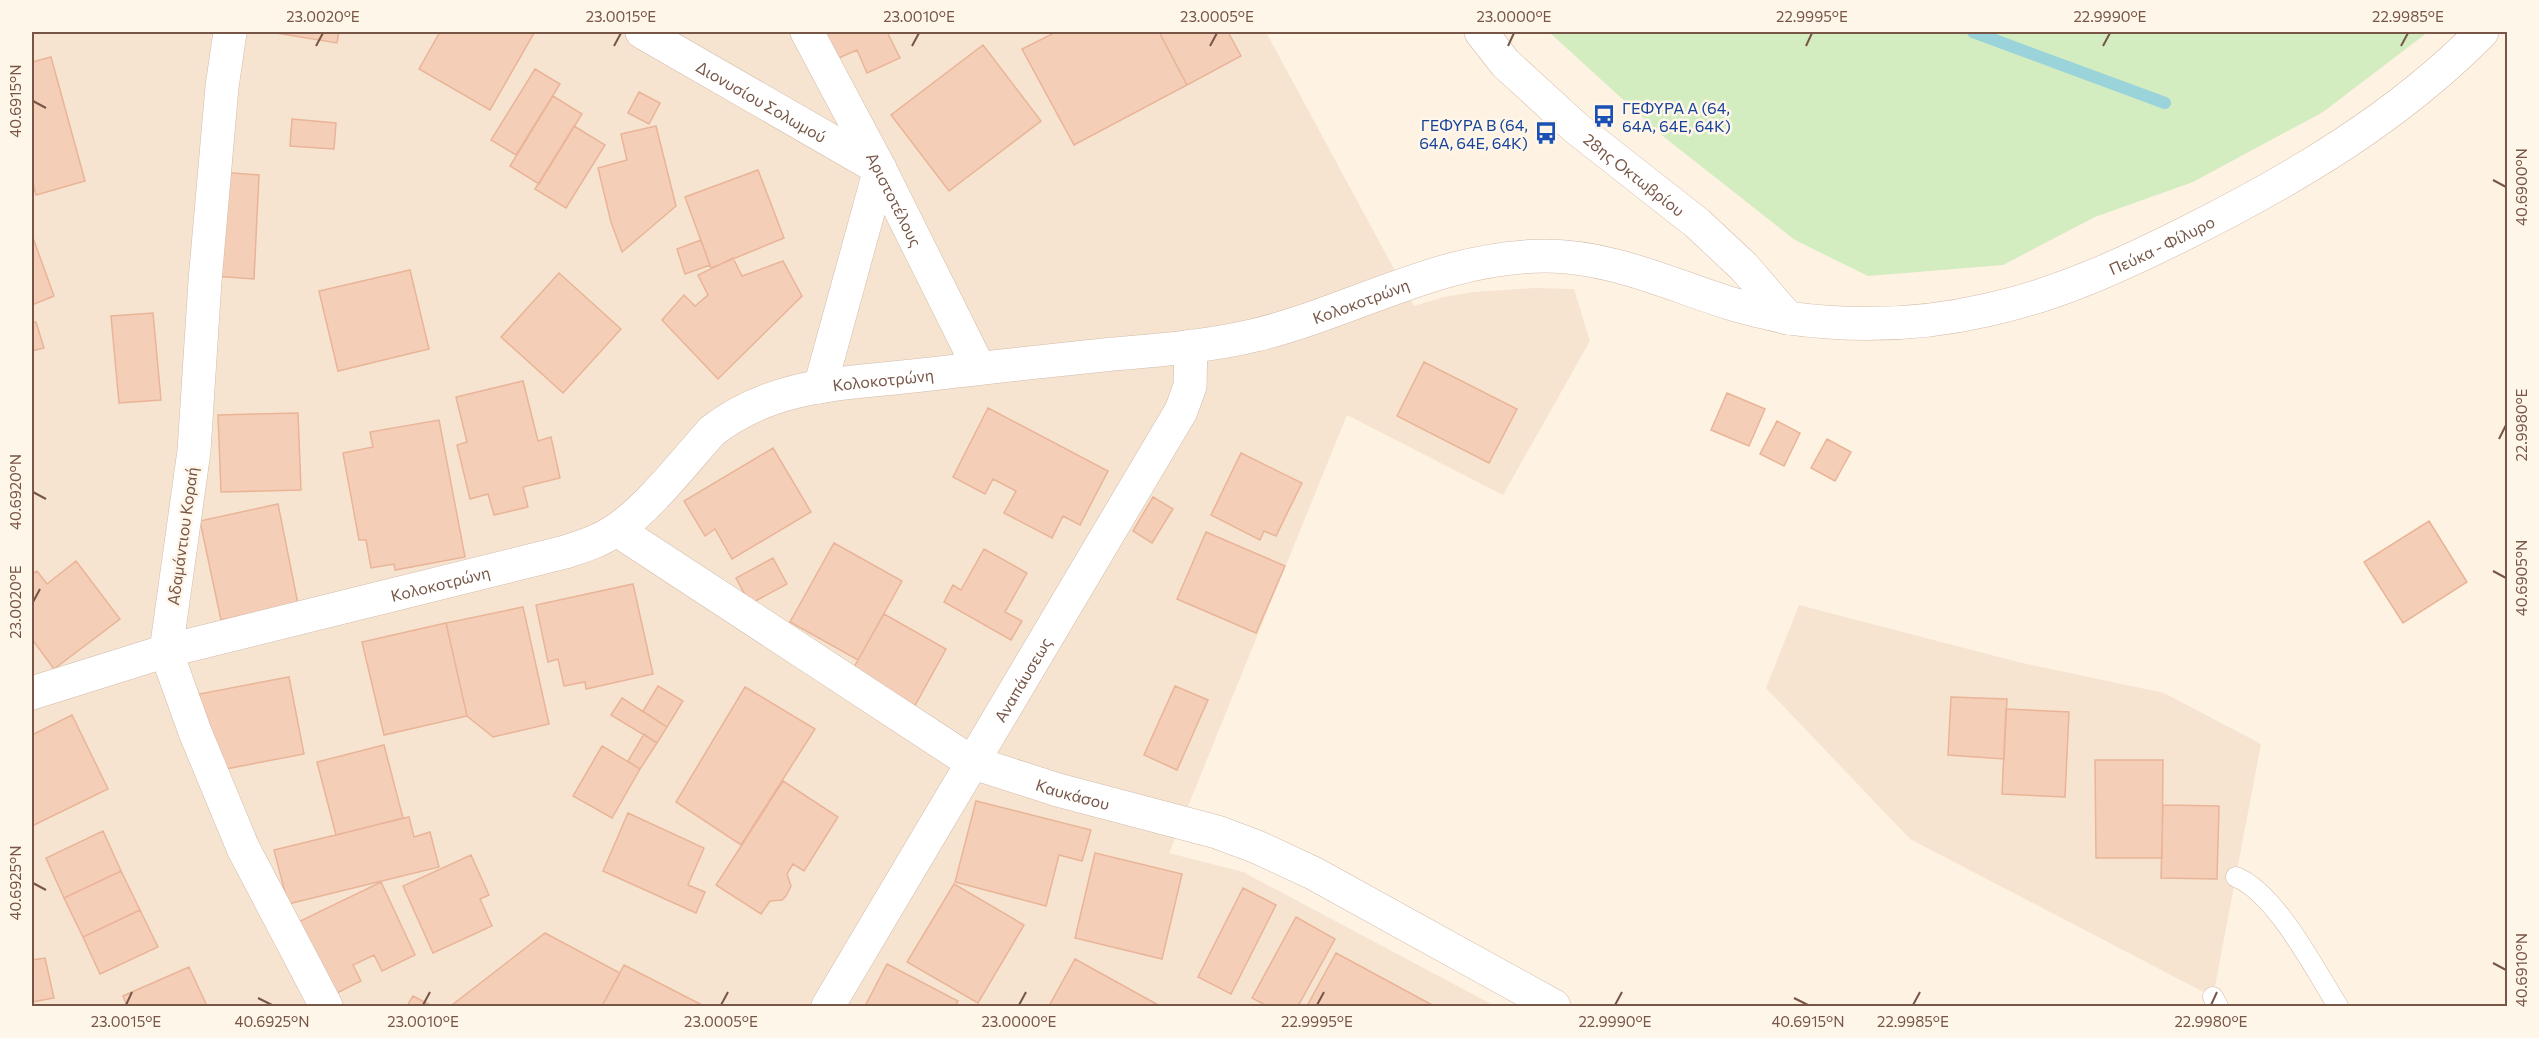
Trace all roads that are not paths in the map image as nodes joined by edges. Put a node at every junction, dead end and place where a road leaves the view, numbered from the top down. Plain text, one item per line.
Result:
1 (230, 32) edge
2 (642, 32) edge
3 (807, 32) edge
4 (1481, 32) edge
5 (2482, 32) edge
6 (880, 169) junction
7 (1788, 318) junction
8 (1191, 346) junction
9 (979, 368) junction
10 (820, 387) junction
11 (617, 530) junction
12 (166, 651) junction
13 (32, 693) edge
14 (971, 762) junction
15 (2236, 877) dead end
16 (1536, 1002) edge
17 (326, 1006) edge
18 (828, 1006) edge
19 (2338, 1006) edge

1 - 12 street, Αδαμάντιου Κοραή
2 - 6 street, Διονυσίου Σολωμού
3 - 6 street, Αριστοτέλους
4 - 7 street, 28ης Οκτωβρίου
5 - 7 street, Πεύκα - Φίλυρο
6 - 9 street, Αριστοτέλους
6 - 10 street
7 - 8 street, Κολοκοτρώνη
8 - 9 street, Κολοκοτρώνη
8 - 14 street, Αναπάυσεως
9 - 10 street, Κολοκοτρώνη
10 - 11 street, Κολοκοτρώνη
11 - 12 street, Κολοκοτρώνη
11 - 14 street, Καυκάσου
12 - 13 street, Κολοκοτρώνη
12 - 17 street, Αδαμάντιου Κοραή
14 - 16 street, Καυκάσου
14 - 18 street, Αναπάυσεως
15 - 19 lane

